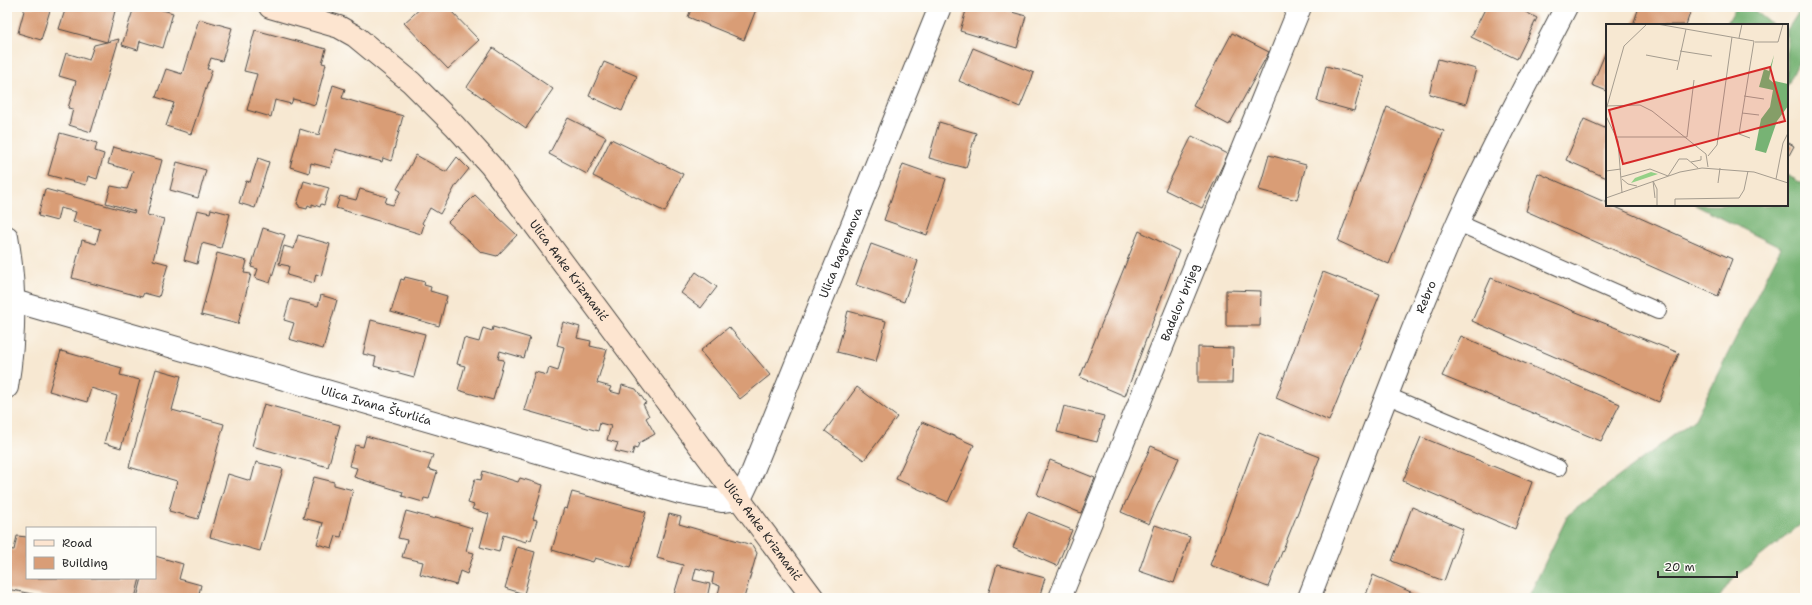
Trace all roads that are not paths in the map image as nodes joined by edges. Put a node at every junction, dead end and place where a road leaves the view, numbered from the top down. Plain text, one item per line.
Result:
1 (270, 7) edge
2 (940, 7) edge
3 (1300, 7) edge
4 (1566, 7) edge
5 (1458, 223) junction
6 (7, 237) edge
7 (14, 301) junction
8 (1658, 310) dead end
9 (7, 387) edge
10 (1388, 396) junction
11 (1558, 468) dead end
12 (740, 499) junction
13 (813, 598) edge
14 (1060, 598) edge
15 (1309, 598) edge

1 - 12 street, Ulica Anke Krizmanić
2 - 12 street, Ulica bagremova
3 - 14 street, Badelov brijeg
4 - 5 street, Rebro
5 - 8 lane
5 - 10 street, Rebro
6 - 7 street
7 - 9 street
7 - 12 street, Ulica Ivana Šturlića
10 - 11 lane
10 - 15 street, Rebro
12 - 13 street, Ulica Anke Krizmanić

